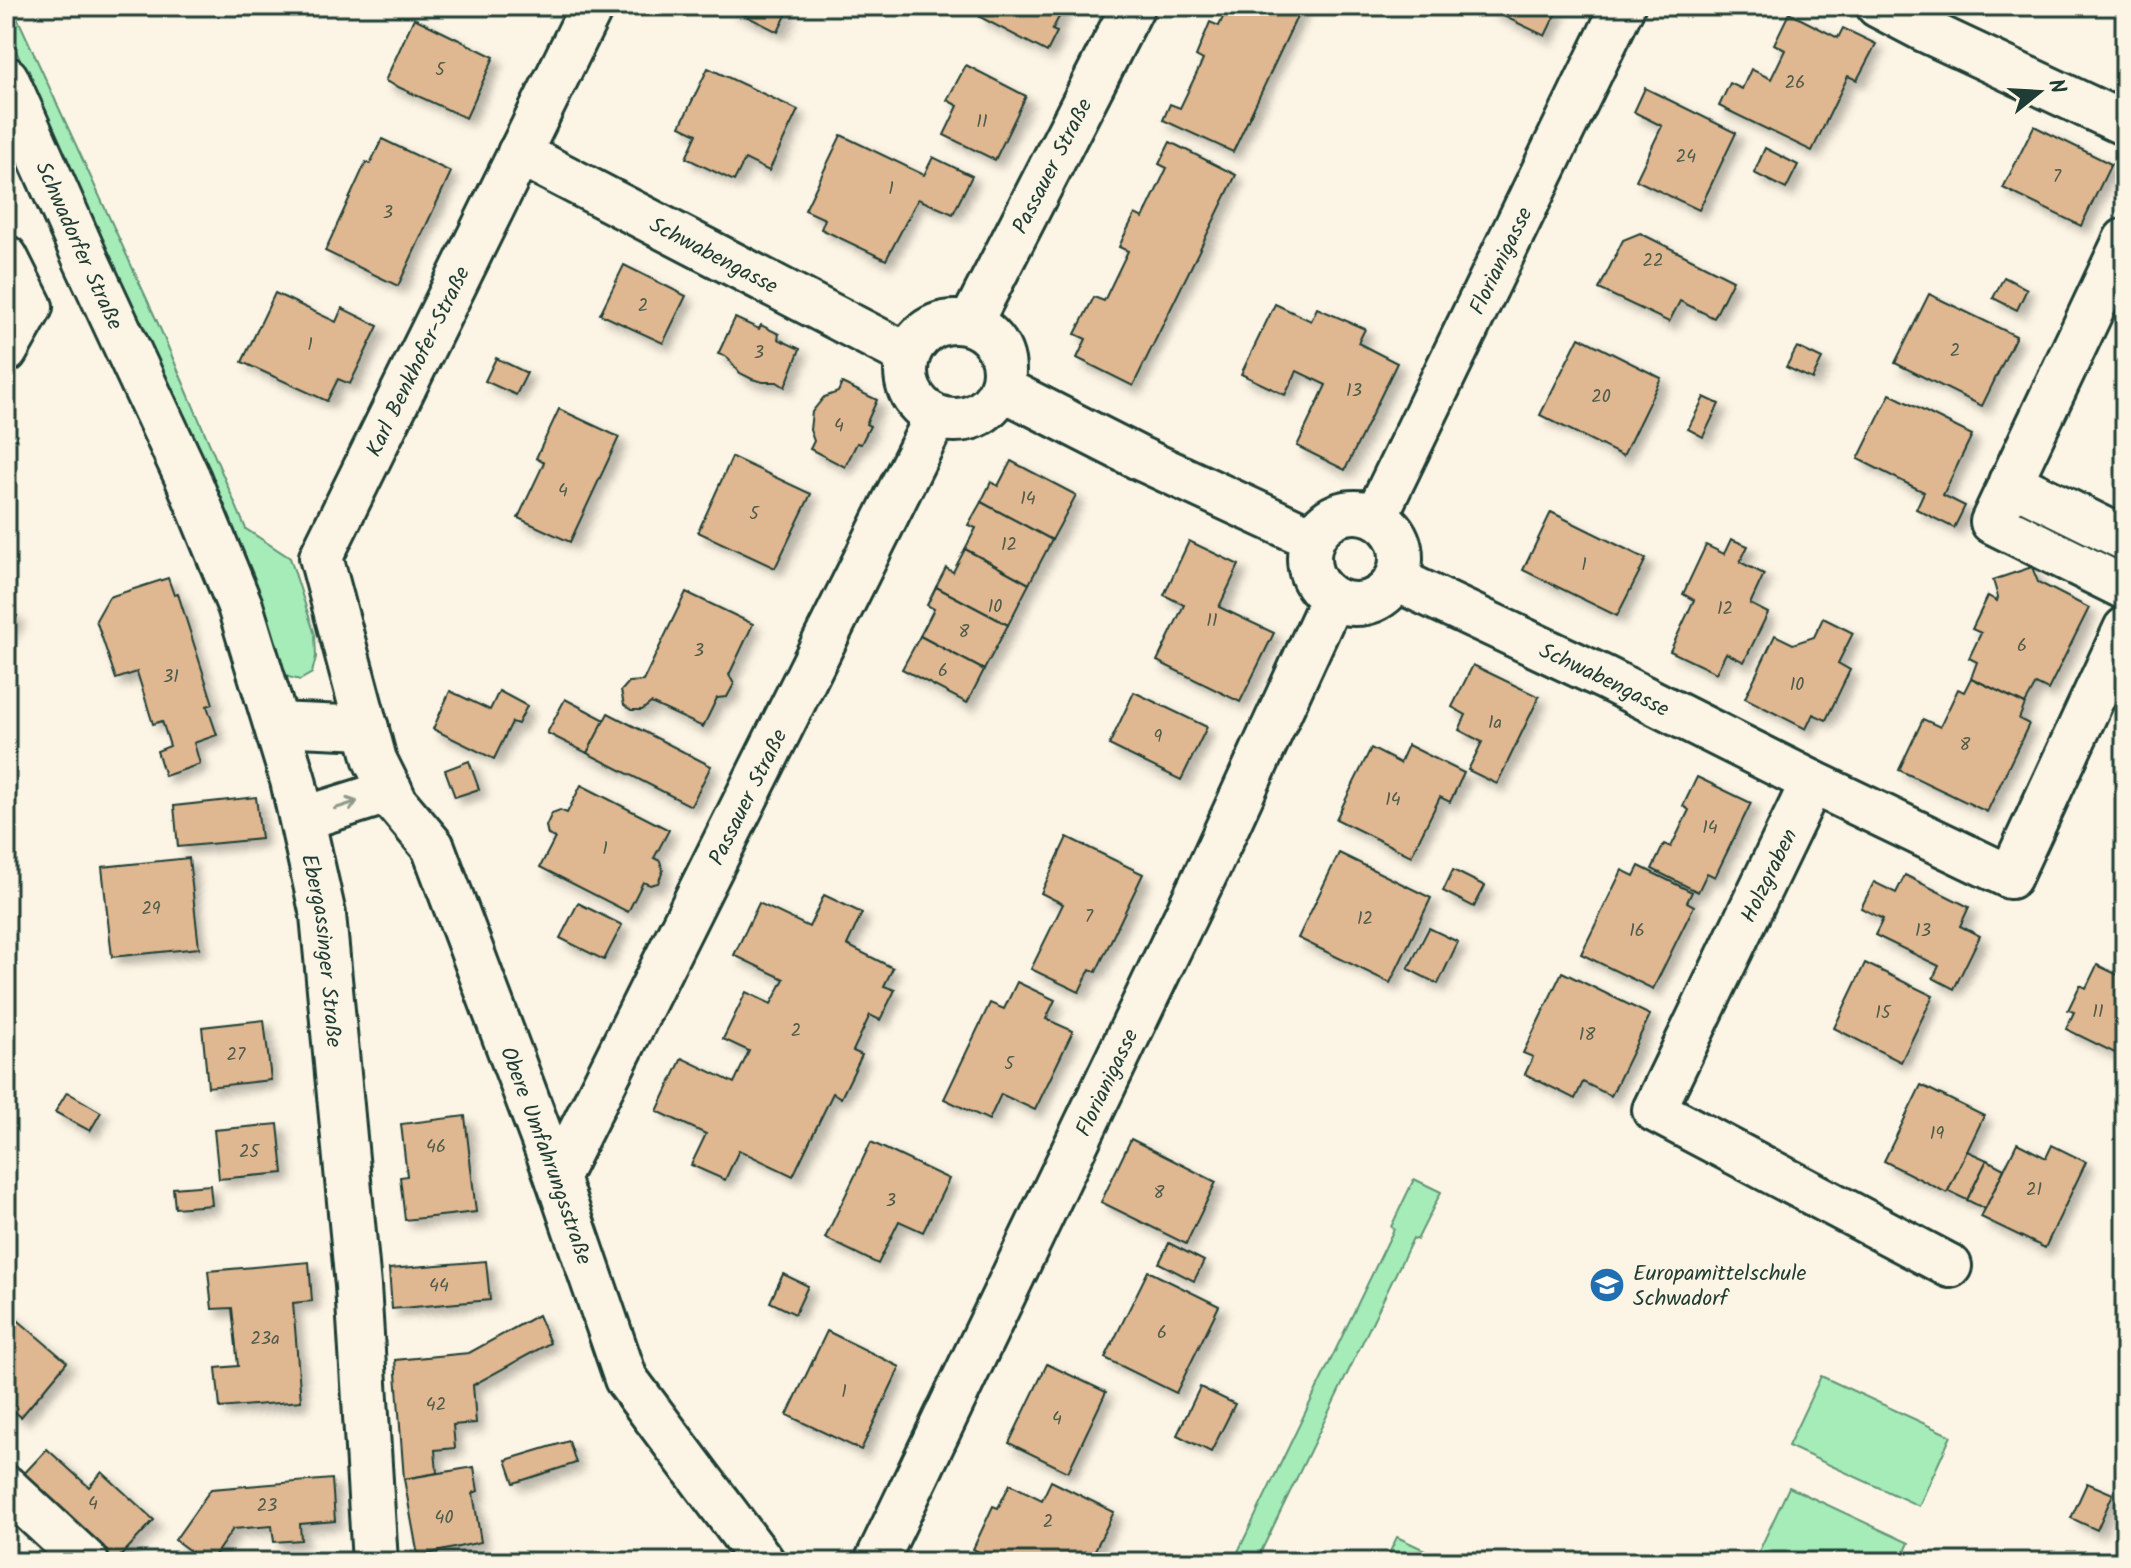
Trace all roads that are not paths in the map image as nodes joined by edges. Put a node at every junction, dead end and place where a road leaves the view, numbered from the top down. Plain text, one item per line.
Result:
1 (592, 6) edge
2 (1133, 6) edge
3 (1623, 6) edge
4 (1881, 7) edge
5 (6, 79) edge
6 (2125, 124) edge
7 (519, 153) junction
8 (2125, 240) edge
9 (6, 257) edge
10 (970, 324) junction
11 (6, 351) edge
12 (908, 355) junction
13 (137, 368) joint
14 (1001, 388) junction
15 (936, 417) junction
16 (2010, 482) junction
17 (1376, 516) junction
18 (1312, 538) junction
19 (2125, 539) edge
20 (1397, 580) junction
21 (2125, 588) edge
22 (1332, 599) junction
23 (2125, 629) edge
24 (276, 724) junction
25 (367, 728) junction
26 (1812, 782) junction
27 (391, 791) junction
28 (302, 819) junction
29 (557, 1178) junction
30 (1950, 1266) dead end
31 (6, 1487) edge
32 (87, 1562) edge
33 (375, 1562) edge
34 (763, 1562) edge
35 (876, 1562) edge

1 - 7 street, Karl Benkhofer-Straße
2 - 10 street, Passauer Straße
3 - 17 street, Florianigasse
4 - 6 street
5 - 13 main road, Schwadorfer Straße
7 - 12 street, Schwabengasse
7 - 25 street, Karl Benkhofer-Straße
8 - 16 street
9 - 11 street
10 - 12 street
10 - 14 street
12 - 15 street
13 - 24 main road, Ebergassinger Straße
14 - 15 street
14 - 18 street
15 - 29 street, Passauer Straße
16 - 19 street
16 - 21 street
17 - 18 street
17 - 20 street
18 - 22 street
20 - 22 street
20 - 26 street, Schwabengasse
22 - 35 street, Florianigasse
23 - 26 street
24 - 25 street
24 - 28 main road, Ebergassinger Straße
25 - 27 street, Obere Umfahrungsstraße
26 - 30 street, Holzgraben
28 -> 27 street
27 - 29 street, Obere Umfahrungsstraße
28 - 33 main road, Ebergassinger Straße
29 - 34 street, Obere Umfahrungsstraße
31 - 32 street

